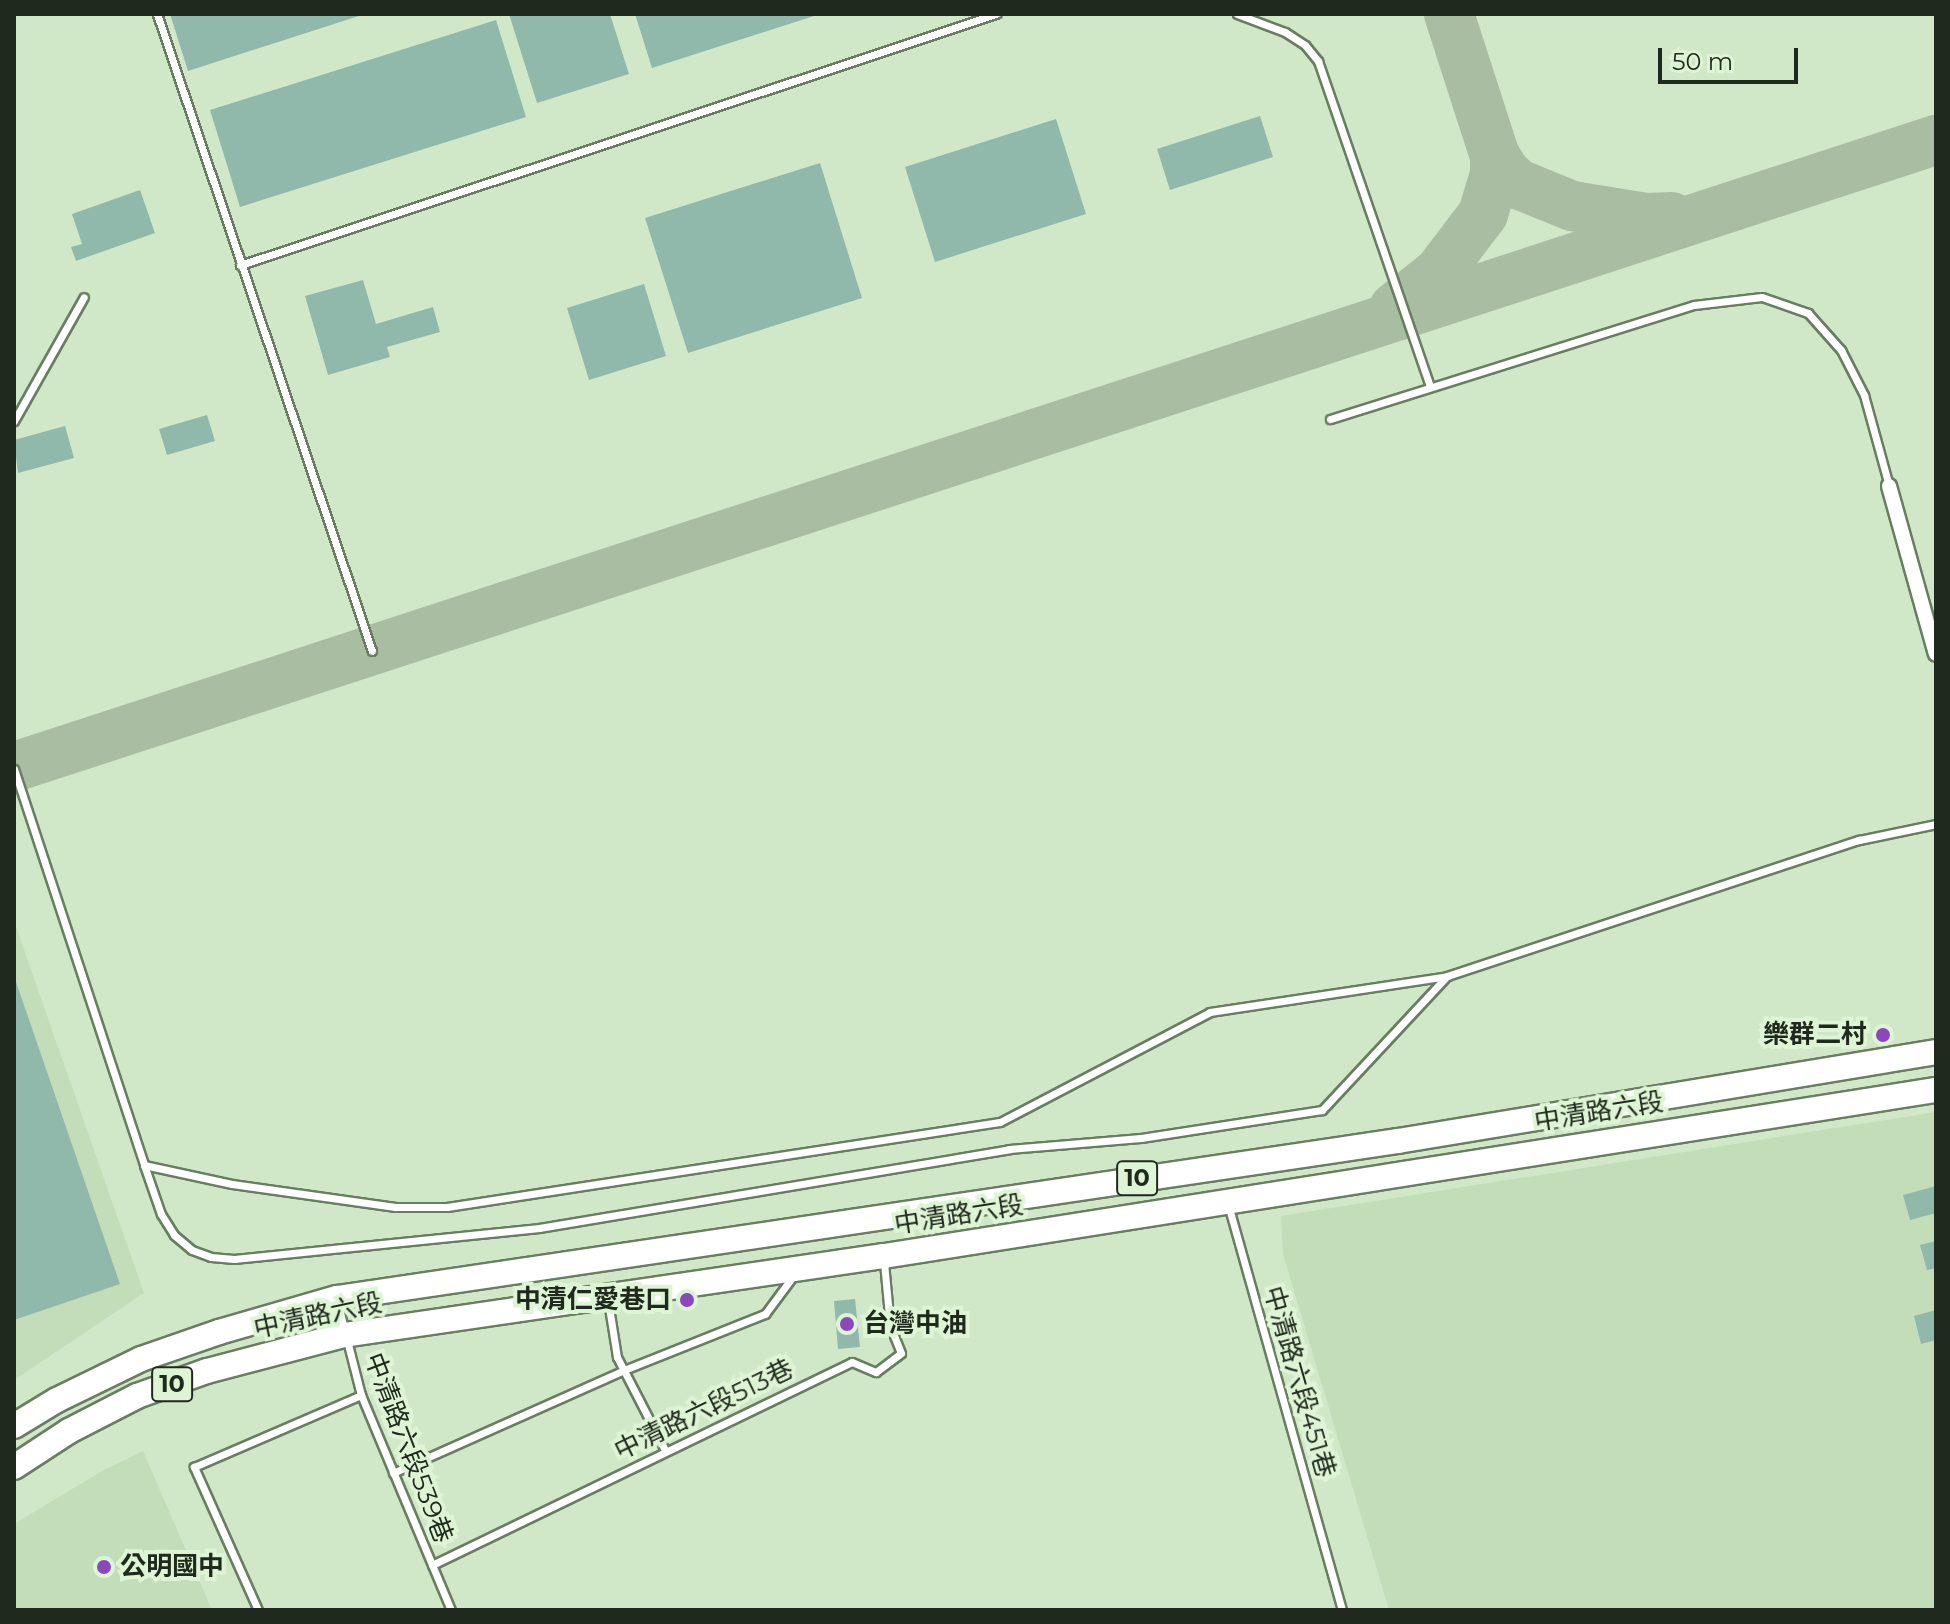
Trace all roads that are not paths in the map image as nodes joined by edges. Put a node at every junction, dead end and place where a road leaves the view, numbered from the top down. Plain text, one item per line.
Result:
1 (157, 14) edge
2 (996, 14) edge
3 (1237, 14) edge
4 (240, 265) junction
5 (84, 297) dead end
6 (1430, 386) junction
7 (1330, 419) dead end
8 (14, 421) edge
9 (1889, 486) joint
10 (372, 651) dead end
11 (1936, 654) edge
12 (14, 769) edge
13 (1936, 824) edge
14 (1447, 976) junction
15 (1936, 1052) edge
16 (1936, 1090) edge
17 (144, 1165) junction
18 (1224, 1182) junction
19 (884, 1256) junction
20 (801, 1266) junction
21 (607, 1295) junction
22 (337, 1298) junction
23 (344, 1335) junction
24 (624, 1370) junction
25 (361, 1395) junction
26 (14, 1426) edge
27 (665, 1450) junction
28 (14, 1467) edge
29 (393, 1473) junction
30 (432, 1565) junction
31 (258, 1610) edge
32 (451, 1610) edge
33 (1342, 1610) edge

1 - 4 lane
2 - 4 lane
3 - 6 lane
4 - 10 lane
5 - 8 lane
6 - 7 lane
6 - 9 lane
9 - 11 street
12 - 17 lane
13 - 14 lane
14 - 17 lane
14 - 17 lane
15 - 18 main road, 中清路六段 / 10
16 - 18 main road, 中清路六段 / 10
18 - 19 main road, 中清路六段 / 10
18 - 22 main road, 中清路六段 / 10
18 - 33 lane, 中清路六段451巷
19 - 20 main road, 中清路六段 / 10
19 - 27 lane, 中清路六段513巷
20 - 21 main road, 中清路六段 / 10
20 - 24 lane
21 - 23 main road, 中清路六段 / 10
21 - 24 lane
22 - 23 lane, 中清路六段539巷
22 - 26 main road, 中清路六段 / 10
23 - 25 lane, 中清路六段539巷
23 - 28 main road, 中清路六段 / 10
24 - 27 lane
24 - 29 lane
25 - 29 lane, 中清路六段539巷
25 - 31 lane
27 - 30 lane, 中清路六段513巷
29 - 30 lane, 中清路六段539巷
30 - 32 lane, 中清路六段539巷

